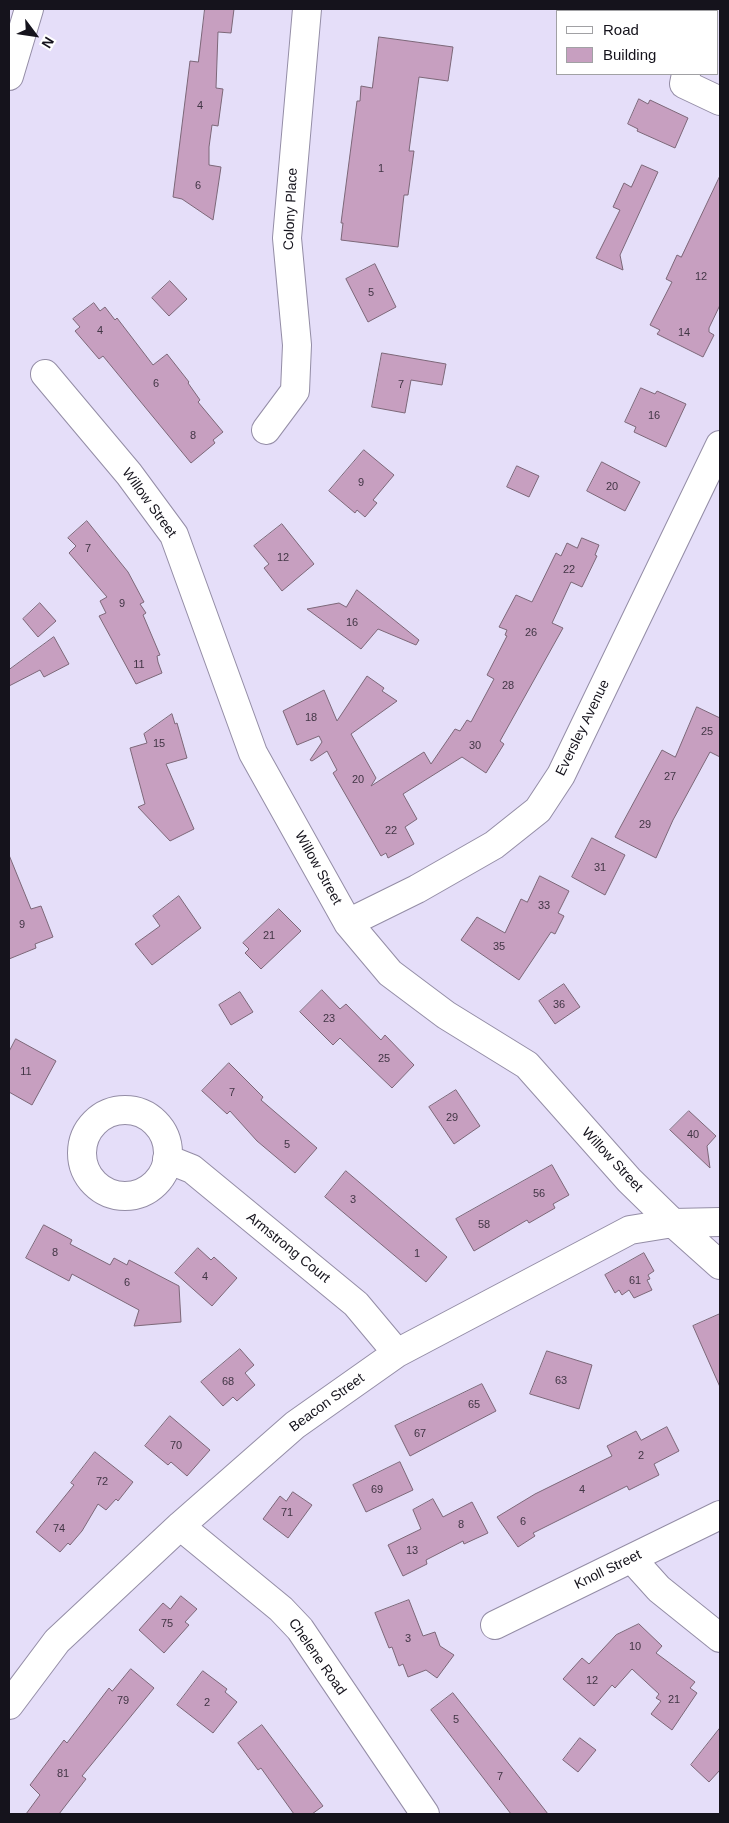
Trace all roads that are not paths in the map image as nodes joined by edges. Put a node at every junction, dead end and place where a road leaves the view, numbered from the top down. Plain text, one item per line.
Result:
1 (29, 9) edge
2 (307, 9) edge
3 (686, 75) edge
4 (9, 76) edge
5 (720, 101) edge
6 (45, 374) dead end
7 (266, 430) dead end
8 (720, 445) edge
9 (348, 923) junction
10 (167, 1158) dead end
11 (720, 1222) edge
12 (672, 1223) junction
13 (720, 1265) edge
14 (397, 1353) junction
15 (720, 1515) edge
16 (180, 1526) junction
17 (632, 1558) junction
18 (495, 1625) dead end
19 (720, 1638) edge
20 (9, 1705) edge
21 (425, 1814) edge

1 - 4 main road
2 - 7 main road, Colony Place
3 - 5 main road
6 - 9 main road, Willow Street
8 - 9 main road, Eversley Avenue
9 - 12 main road, Willow Street
10 - 14 main road, Armstrong Court
11 - 12 main road, Beacon Street
12 - 13 main road, Willow Street
12 - 14 main road, Beacon Street
14 - 16 main road, Beacon Street
15 - 17 main road, Knoll Street
16 - 20 main road, Beacon Street
16 - 21 main road, Chelene Road
17 - 18 main road, Knoll Street
17 - 19 main road

